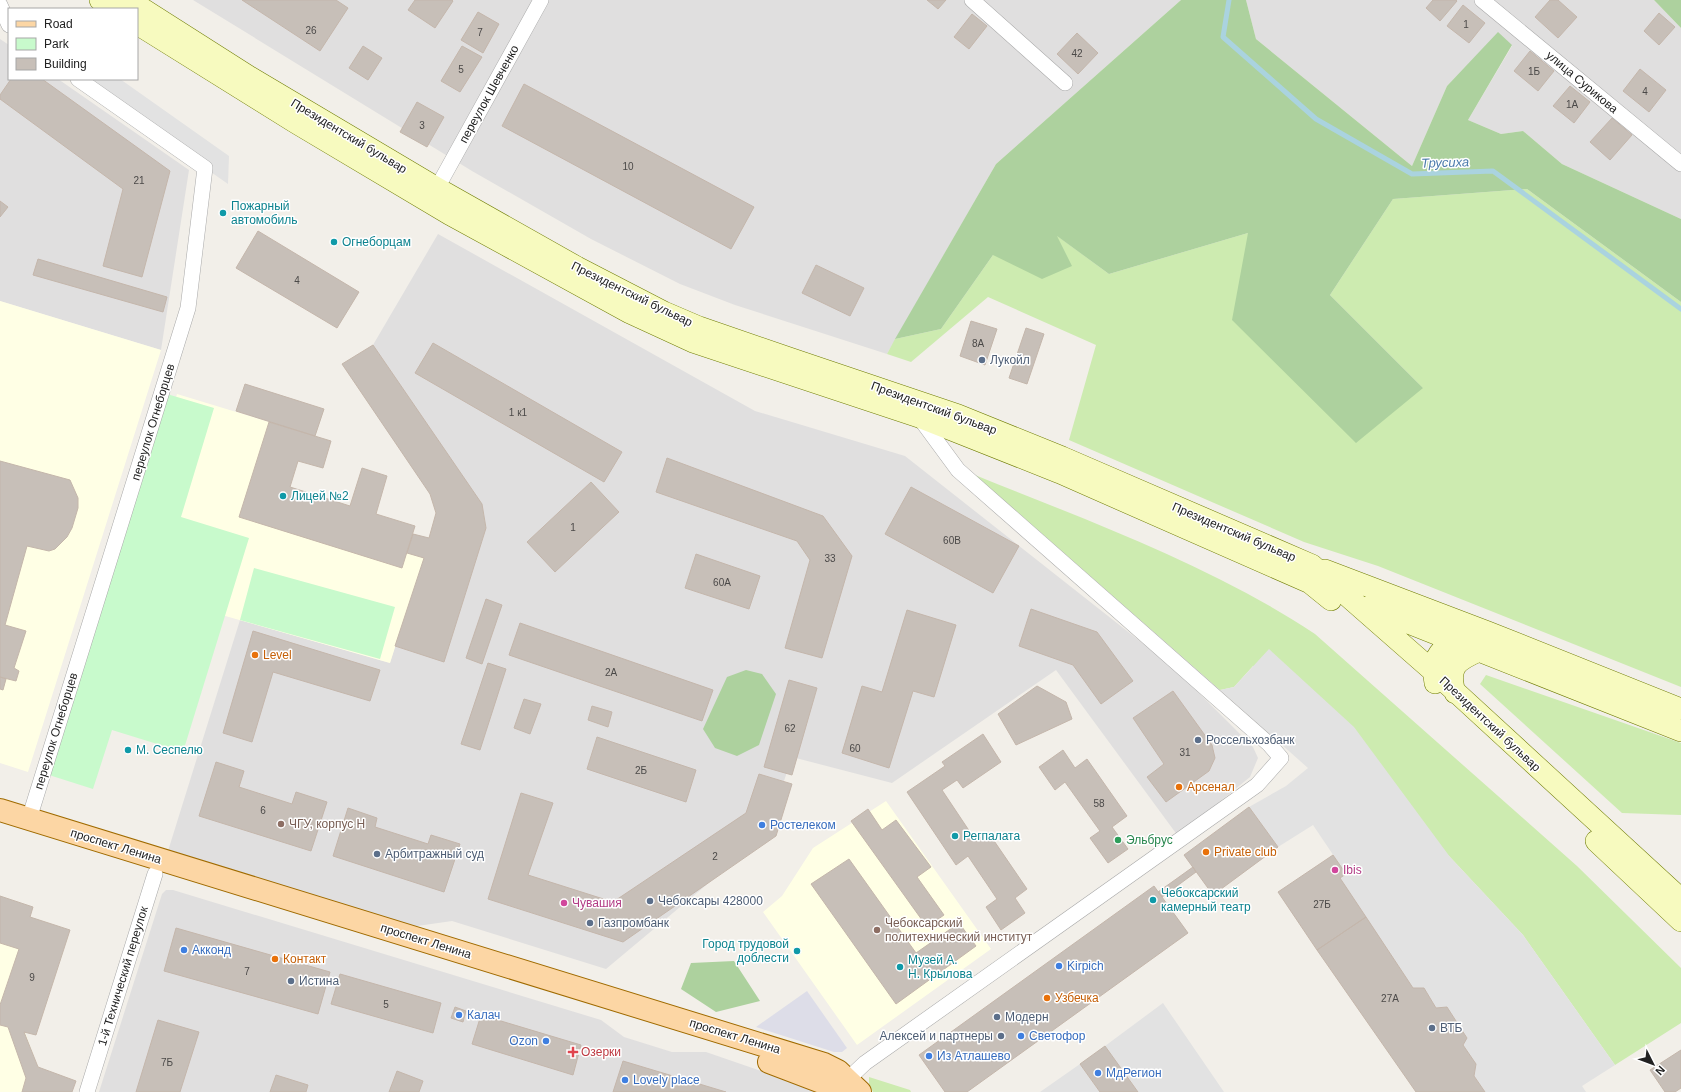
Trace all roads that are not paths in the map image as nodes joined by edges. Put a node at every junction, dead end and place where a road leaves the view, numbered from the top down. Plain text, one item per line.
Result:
1 (100, 0) edge
2 (129, 0) edge
3 (541, 0) edge
4 (972, 0) edge
5 (1482, 0) edge
6 (0, 6) edge
7 (112, 8) edge
8 (8, 23) edge
9 (138, 25) edge
10 (79, 80) edge
11 (1065, 83) dead end
12 (1681, 164) edge
13 (437, 188) junction
14 (919, 417) junction
15 (1311, 574) junction
16 (1355, 602) junction
17 (1488, 632) junction
18 (1454, 641) junction
19 (1479, 651) junction
20 (1434, 672) junction
21 (1449, 696) junction
22 (1681, 709) edge
23 (1681, 730) edge
24 (0, 810) edge
25 (0, 824) edge
26 (27, 826) junction
27 (163, 869) junction
28 (1681, 899) edge
29 (1681, 921) edge
30 (848, 1088) edge
31 (87, 1092) edge

1 - 7 main road
2 - 13 main road, Президентский бульвар
3 - 13 street, переулок Шевченко
4 - 11 street
5 - 12 street, улица Сурикова
6 - 8 street
9 - 14 main road, Президентский бульвар
10 - 26 street, переулок Огнеборцев
13 - 15 main road, Президентский бульвар
14 - 15 main road, Президентский бульвар
14 - 30 street
15 - 16 main road
15 - 17 main road
15 - 21 main road, Президентский бульвар
16 - 18 main road
16 - 20 main road, Президентский бульвар
17 - 18 main road
17 - 22 main road
18 - 19 main road
18 - 20 main road
19 - 21 main road
19 - 23 main road
20 - 21 main road
21 - 28 main road, Президентский бульвар
21 - 29 main road, Президентский бульвар
24 - 26 main road, проспект Ленина
25 - 26 main road, проспект Ленина
26 - 27 main road, проспект Ленина
27 - 30 main road, проспект Ленина
27 - 31 street, 1-й Технический переулок

